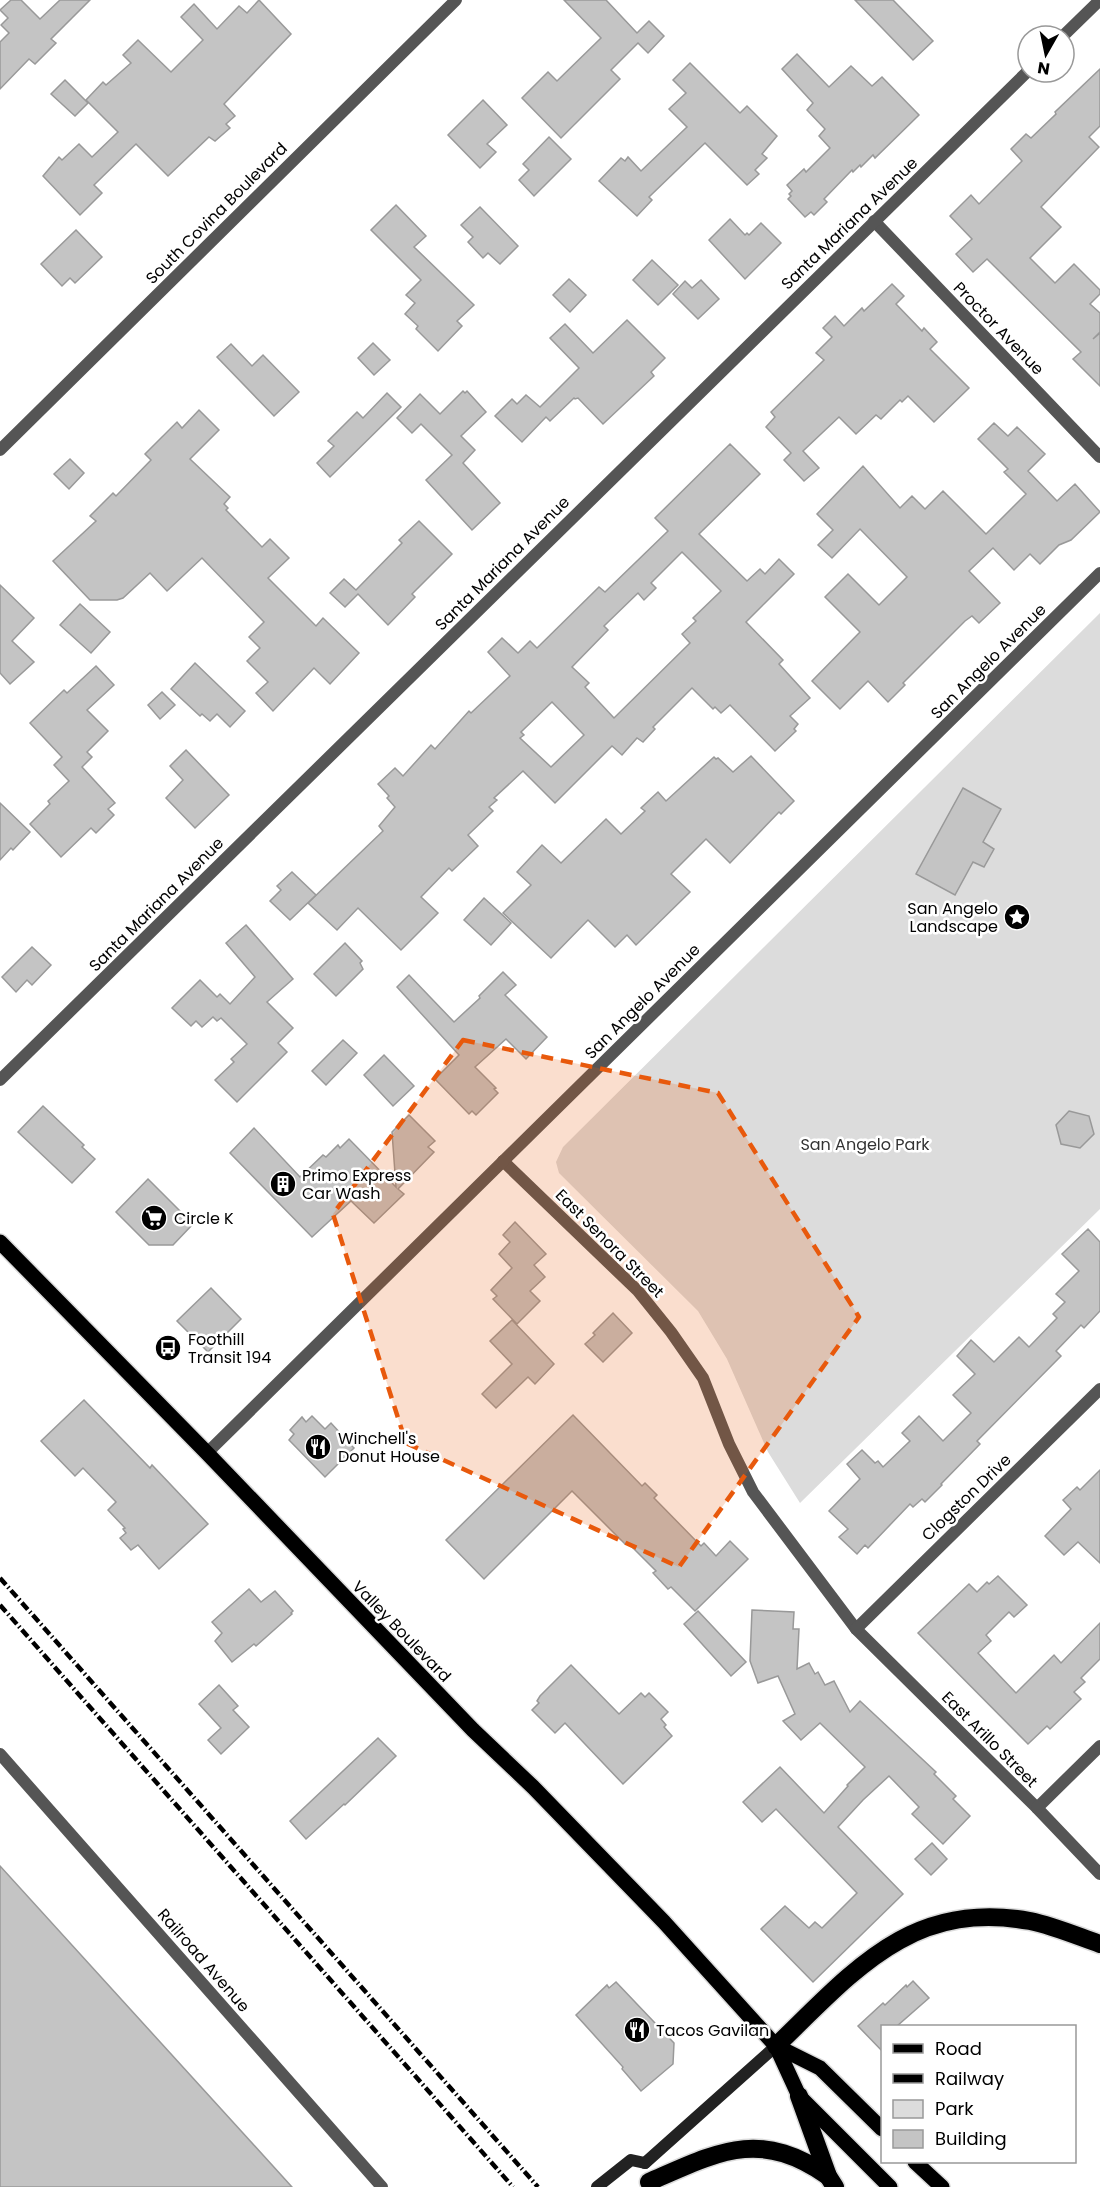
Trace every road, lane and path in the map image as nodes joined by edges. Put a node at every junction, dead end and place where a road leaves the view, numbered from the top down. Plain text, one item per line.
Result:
1 (456, 0) edge
2 (1100, 0) edge
3 (1076, 24) edge
4 (1016, 83) edge
5 (874, 221) junction
6 (0, 450) edge
7 (1100, 457) edge
8 (1100, 573) edge
9 (0, 1080) edge
10 (503, 1161) junction
11 (0, 1242) edge
12 (1100, 1389) edge
13 (207, 1453) junction
14 (856, 1629) junction
15 (1100, 1746) edge
16 (0, 1754) edge
17 (1037, 1808) junction
18 (1100, 1874) edge
19 (1100, 1944) edge
20 (776, 2046) junction
21 (799, 2096) junction
22 (881, 2128) edge
23 (645, 2163) junction
24 (916, 2163) edge
25 (832, 2181) edge
26 (646, 2184) edge
27 (382, 2187) edge
28 (597, 2187) edge
29 (890, 2187) edge
30 (942, 2187) edge

1 - 6 street, South Covina Boulevard
2 - 3 street
4 - 5 street, Santa Mariana Avenue
5 - 7 street, Proctor Avenue
5 - 9 street, Santa Mariana Avenue
8 - 10 street, San Angelo Avenue
10 - 13 street, San Angelo Avenue
10 - 14 street, East Senora Street
11 - 13 main road, Valley Boulevard
12 - 14 street, Clogston Drive
13 - 20 main road, Valley Boulevard
14 - 17 street, East Arillo Street
15 - 17 street
16 - 27 street, Railroad Avenue
17 - 18 street, East Arillo Street
19 - 20 highway
20 - 21 main road, Valley Boulevard
20 - 22 main road, Valley Boulevard
20 - 23 main road
21 - 25 highway
21 - 29 main road, Valley Boulevard
23 - 26 main road
23 - 28 main road
24 - 30 main road
25 - 26 highway

